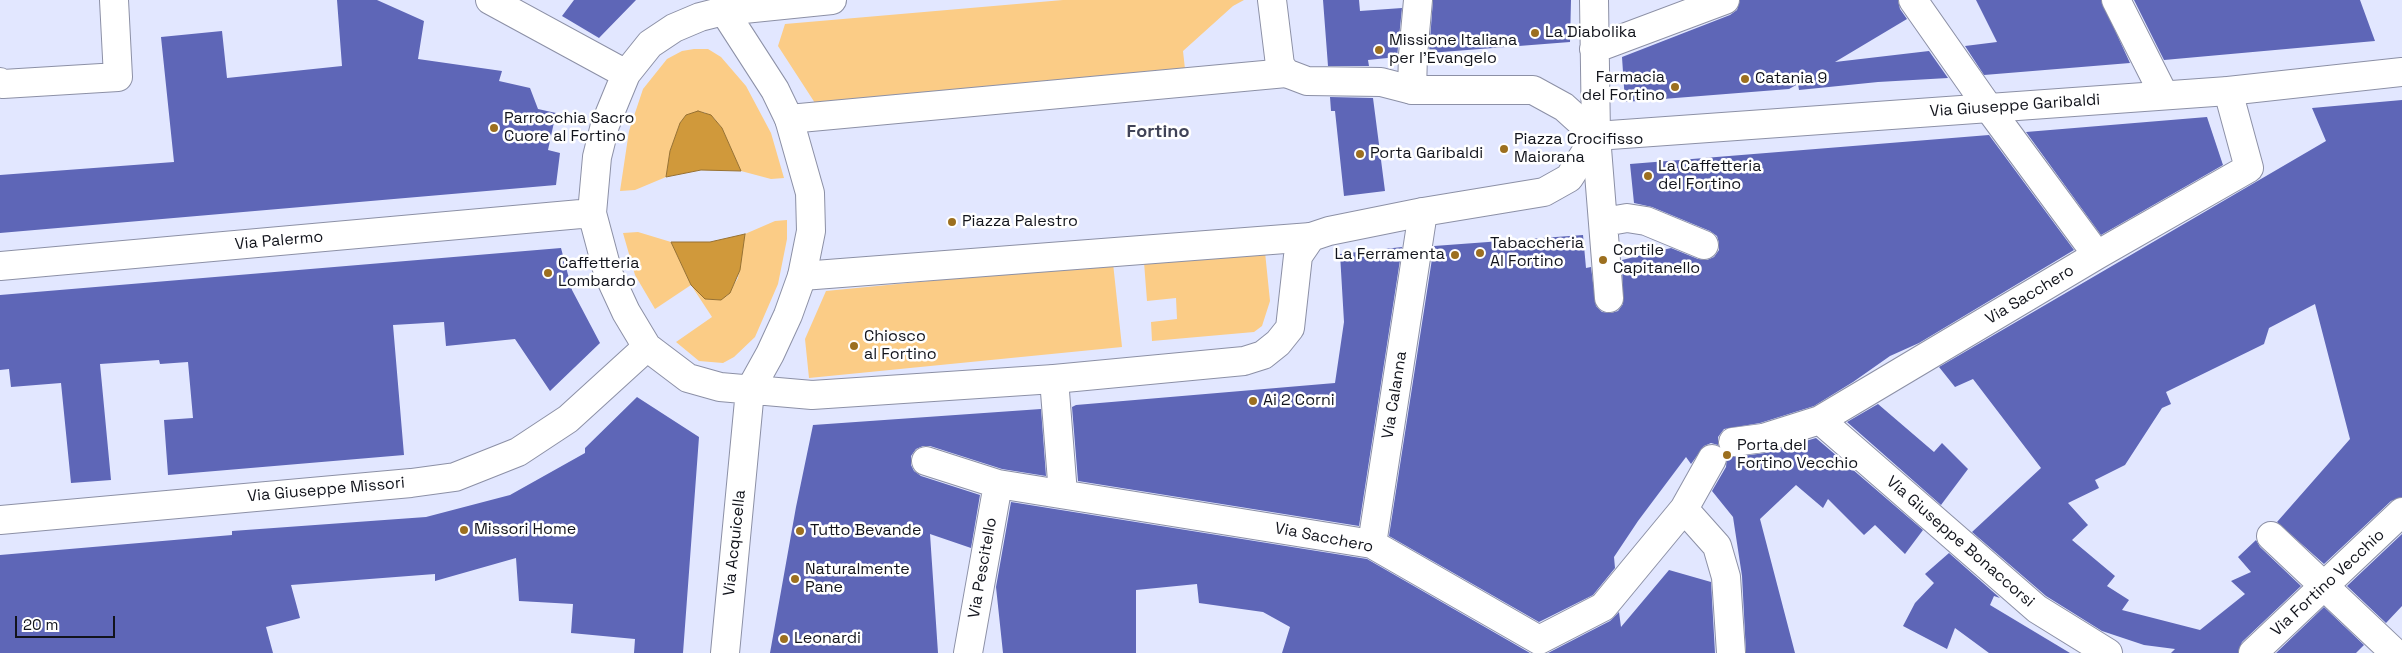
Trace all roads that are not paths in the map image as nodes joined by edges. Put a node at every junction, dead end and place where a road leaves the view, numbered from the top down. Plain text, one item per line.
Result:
1 (114, 0) edge
2 (490, 0) edge
3 (832, 0) edge
4 (1272, 0) edge
5 (1418, 0) edge
6 (1594, 0) edge
7 (1725, 0) edge
8 (1913, 0) edge
9 (2116, 0) edge
10 (724, 6) edge
11 (1594, 49) junction
12 (2402, 72) edge
13 (626, 74) junction
14 (1286, 74) junction
15 (0, 82) edge
16 (1412, 90) junction
17 (2228, 91) junction
18 (2164, 95) junction
19 (1988, 107) junction
20 (789, 119) junction
21 (1596, 136) junction
22 (1423, 212) junction
23 (592, 213) junction
24 (1604, 222) junction
25 (1311, 237) junction
26 (1704, 245) dead end
27 (2097, 255) junction
28 (0, 266) edge
29 (802, 276) junction
30 (1610, 298) dead end
31 (647, 347) junction
32 (1054, 379) junction
33 (750, 390) junction
34 (1820, 420) junction
35 (1733, 442) dead end
36 (1712, 460) dead end
37 (926, 461) dead end
38 (998, 484) junction
39 (1063, 494) junction
40 (1684, 508) junction
41 (2402, 512) edge
42 (0, 520) edge
43 (2271, 536) dead end
44 (1372, 544) junction
45 (2322, 586) junction
46 (1531, 646) edge
47 (2390, 650) edge
48 (724, 653) edge
49 (968, 653) edge
50 (1731, 653) edge
51 (2108, 653) edge
52 (2253, 653) edge

1 - 15 street
2 - 13 street
3 - 10 street
4 - 14 street
5 - 16 street
6 - 11 street
7 - 11 street
8 - 19 street
9 - 18 street
10 - 13 street
10 - 20 street
11 - 21 street
12 - 17 street, Via Giuseppe Garibaldi
13 - 23 street
14 - 16 street
14 - 20 street
16 - 21 street
17 - 18 street, Via Giuseppe Garibaldi
17 - 27 street, Via Sacchero
18 - 19 street, Via Giuseppe Garibaldi
19 - 21 street, Via Giuseppe Garibaldi
19 - 27 street
20 - 29 street
21 - 22 street
21 - 24 street
22 - 25 street
22 - 44 street, Via Calanna
23 - 28 street, Via Palermo
23 - 31 street
24 - 26 street
24 - 30 street
25 - 29 street
25 - 32 street
27 - 34 street, Via Sacchero
29 - 33 street
31 - 33 street
31 - 42 street, Via Giuseppe Missori
32 - 33 street
32 - 39 street
33 - 48 street, Via Acquicella
34 - 35 street, Via Sacchero
34 - 51 street, Via Giuseppe Bonaccorsi
36 - 40 street, Via Sacchero
37 - 38 street, Via Sacchero
38 - 39 street, Via Sacchero
38 - 49 street, Via Pescitello
39 - 44 street, Via Sacchero
40 - 46 street, Via Sacchero
40 - 50 street
41 - 45 street, Via Fortino Vecchio
43 - 45 street
44 - 46 street, Via Sacchero
45 - 47 street
45 - 52 street, Via Fortino Vecchio

